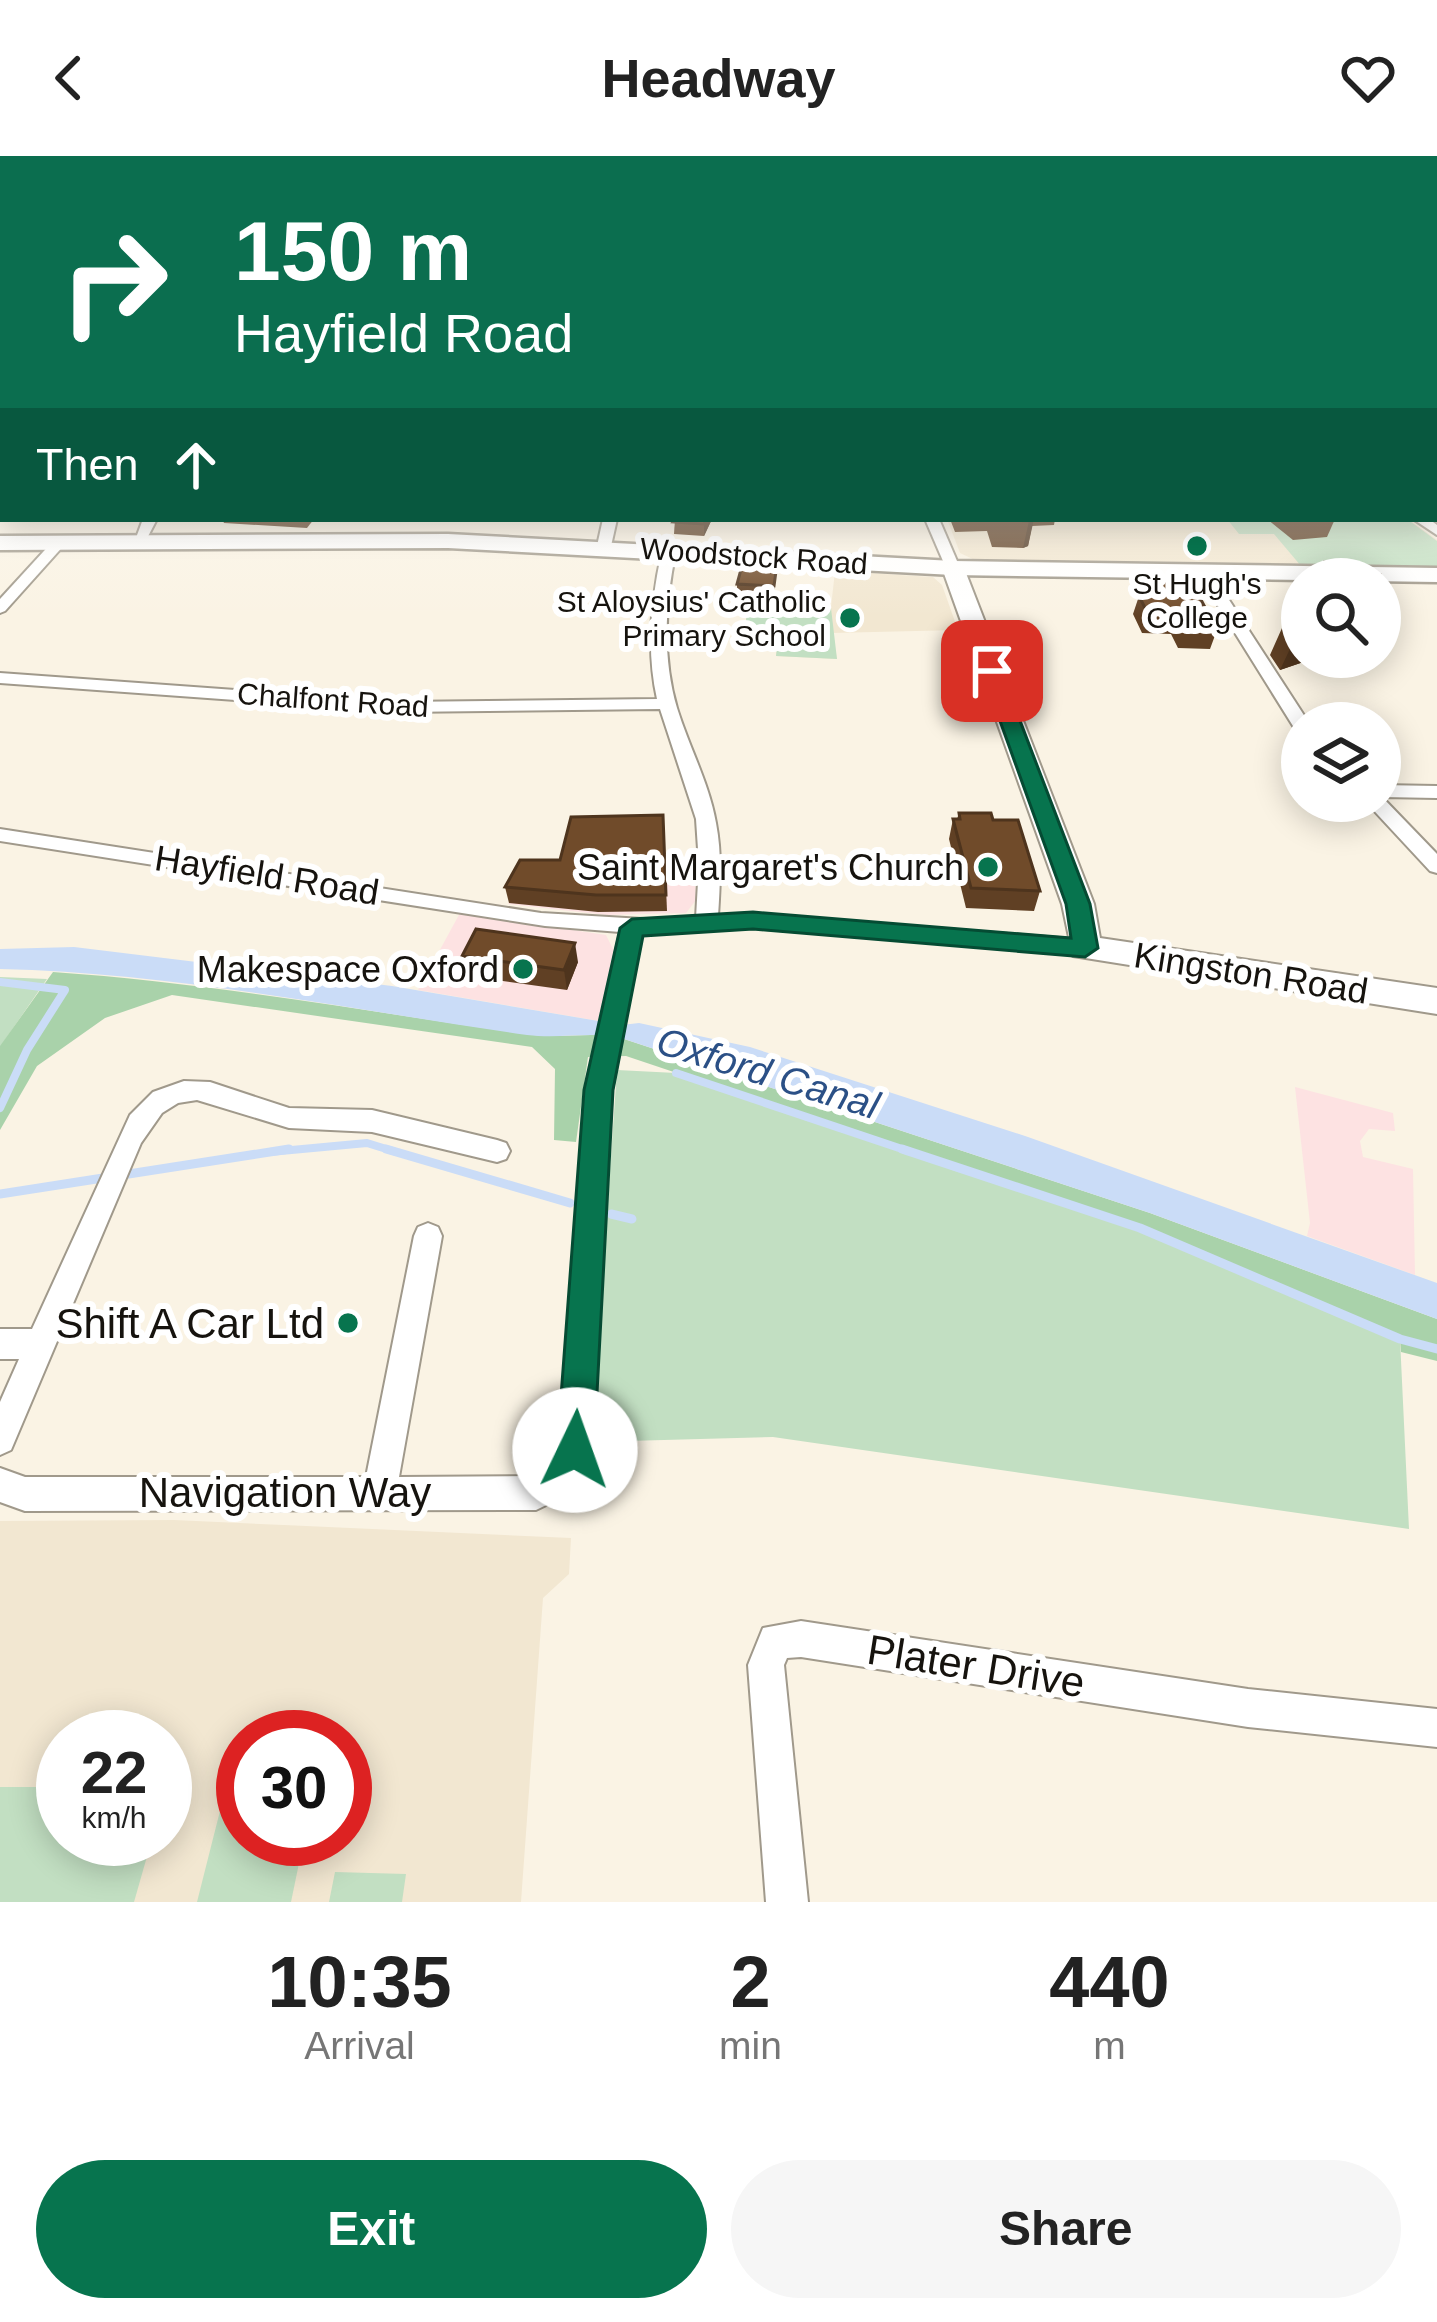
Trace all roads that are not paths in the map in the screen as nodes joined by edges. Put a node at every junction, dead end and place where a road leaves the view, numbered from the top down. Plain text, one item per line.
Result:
1 (148, 522) edge
2 (609, 522) edge
3 (933, 522) edge
4 (0, 543) edge
5 (59, 543) junction
6 (138, 543) junction
7 (604, 546) junction
8 (669, 550) junction
9 (953, 568) junction
10 (1204, 572) junction
11 (1437, 575) edge
12 (0, 608) edge
13 (0, 678) edge
14 (1287, 702) edge
15 (667, 704) junction
16 (1401, 791) edge
17 (1437, 792) edge
18 (1395, 822) edge
19 (0, 835) edge
20 (1437, 866) edge
21 (707, 915) junction
22 (632, 928) junction
23 (660, 928) junction
24 (1085, 948) junction
25 (1437, 1001) edge
26 (615, 1003) junction
27 (497, 1150) dead end
28 (428, 1237) dead end
29 (0, 1344) edge
30 (43, 1344) junction
31 (0, 1439) edge
32 (0, 1485) edge
33 (380, 1490) junction
34 (1437, 1728) edge
35 (787, 1902) edge

1 - 6 street
2 - 7 street
3 - 9 street
4 - 5 main road, Woodstock Road
5 - 6 main road, Woodstock Road
5 - 12 street
6 - 7 main road, Woodstock Road
7 - 8 main road, Woodstock Road
8 - 9 main road, Woodstock Road
8 - 15 street
9 - 10 main road, Woodstock Road
9 - 24 street
10 - 11 main road, Woodstock Road
10 - 14 street
13 - 15 street, Chalfont Road
15 - 21 street
16 - 17 street
18 - 20 street
19 - 22 street, Hayfield Road
21 - 23 street, Hayfield Road
21 - 24 street, Kingston Road
22 - 23 street, Hayfield Road
22 - 26 street
23 - 26 street
24 - 25 street, Kingston Road
26 - 33 street, Navigation Way
27 - 30 street
28 - 33 street
29 - 30 street
30 - 31 street
32 - 33 street, Navigation Way
34 - 35 street, Plater Drive

